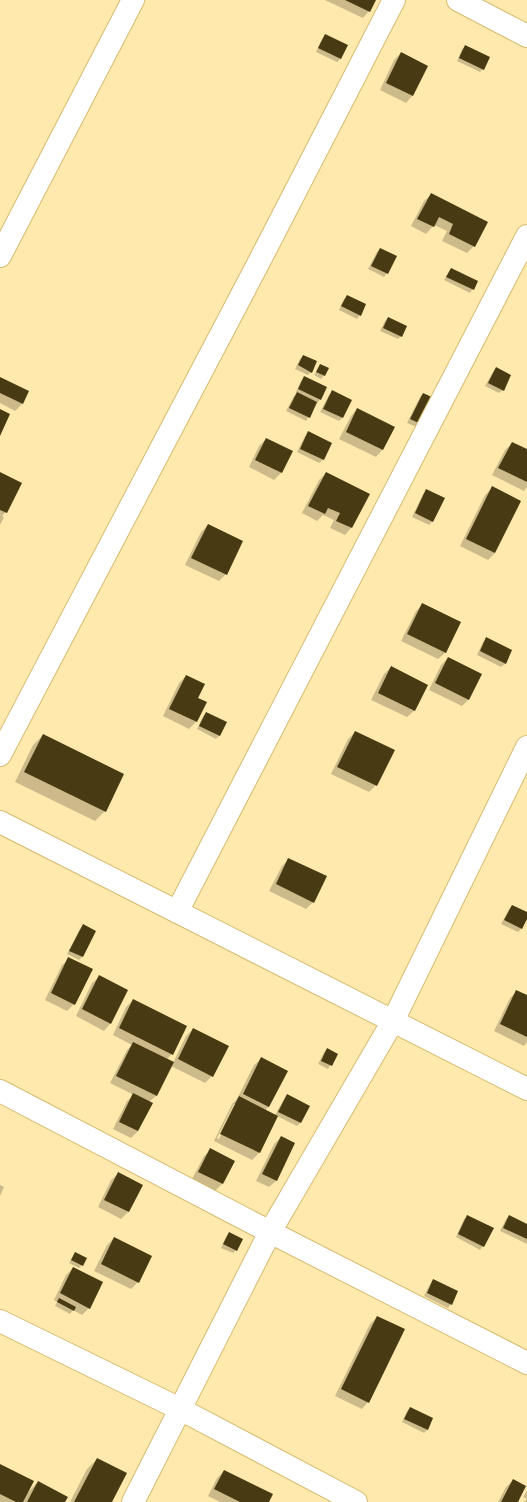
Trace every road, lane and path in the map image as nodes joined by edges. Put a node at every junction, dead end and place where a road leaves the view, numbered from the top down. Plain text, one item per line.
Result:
1 (133, 0) edge
2 (394, 0) edge
3 (458, 0) edge
4 (527, 36) edge
5 (527, 236) edge
6 (0, 256) edge
7 (527, 747) edge
8 (0, 756) edge
9 (0, 822) edge
10 (178, 912) junction
11 (393, 1021) junction
12 (527, 1089) edge
13 (0, 1091) edge
14 (270, 1232) junction
15 (0, 1321) edge
16 (527, 1363) edge
17 (180, 1409) junction
18 (133, 1502) edge
19 (356, 1502) edge

1 - 6 street
2 - 8 street
3 - 4 street
5 - 10 street
7 - 11 street
9 - 10 street
10 - 11 street
11 - 12 street
11 - 14 street
13 - 14 street
14 - 16 street
14 - 17 street
15 - 17 street
17 - 18 street
17 - 19 street

